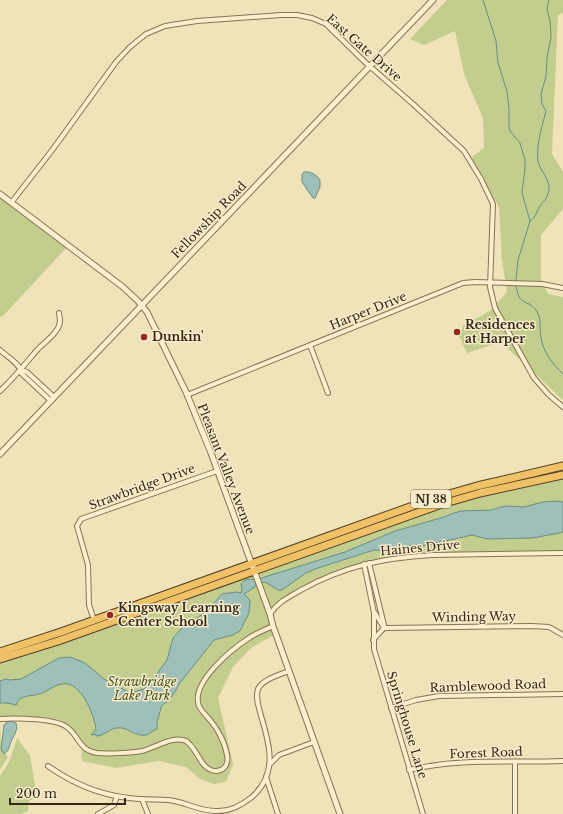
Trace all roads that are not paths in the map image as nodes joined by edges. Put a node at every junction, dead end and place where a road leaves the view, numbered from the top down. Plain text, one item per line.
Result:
1 (434, 0) edge
2 (370, 67) junction
3 (0, 194) edge
4 (11, 203) junction
5 (490, 282) junction
6 (563, 288) edge
7 (142, 305) junction
8 (59, 313) dead end
9 (310, 346) junction
10 (0, 350) edge
11 (21, 370) junction
12 (0, 391) edge
13 (328, 393) dead end
14 (187, 395) junction
15 (52, 399) junction
16 (563, 408) edge
17 (0, 454) edge
18 (563, 466) edge
19 (217, 470) junction
20 (563, 474) edge
21 (563, 553) edge
22 (367, 564) junction
23 (254, 570) junction
24 (374, 613) junction
25 (270, 614) junction
26 (94, 620) junction
27 (273, 626) junction
28 (384, 628) junction
29 (563, 635) edge
30 (373, 641) junction
31 (0, 652) edge
32 (0, 660) edge
33 (289, 671) junction
34 (563, 694) edge
35 (391, 708) junction
36 (2, 719) edge
37 (314, 742) junction
38 (563, 761) edge
39 (515, 762) junction
40 (270, 764) junction
41 (48, 766) dead end
42 (409, 770) junction
43 (266, 777) junction
44 (117, 796) junction
45 (142, 799) junction
46 (215, 813) edge
47 (98, 814) edge
48 (148, 814) edge
49 (278, 814) edge
50 (340, 814) edge
51 (423, 814) edge
52 (515, 814) edge

1 - 2 street, Fellowship Road
2 - 4 street, East Gate Drive
2 - 5 street, East Gate Drive
2 - 7 street, Fellowship Road
3 - 4 street, Pleasant Valley Avenue
4 - 7 street, Pleasant Valley Avenue
5 - 6 street, Harper Drive
5 - 9 street, Harper Drive
5 - 16 street, East Gate Drive
7 - 14 street, Pleasant Valley Avenue
7 - 15 street, Fellowship Road
8 - 11 street
9 - 13 street
9 - 14 street, Harper Drive
10 - 11 street
11 - 12 street
11 - 15 street
14 - 19 street, Pleasant Valley Avenue
15 - 17 street, Fellowship Road
18 - 23 highway, NJ 38
19 - 23 street, Pleasant Valley Avenue
19 - 26 street, Strawbridge Drive
20 - 23 highway, NJ 38
21 - 22 street, Haines Drive
22 - 24 street, Springhouse Lane
22 - 25 street, Haines Drive
22 - 28 street
23 - 25 street, Pleasant Valley Avenue
23 - 26 highway, NJ 38
23 - 32 highway, NJ 38
24 - 28 street, Springhouse Lane
24 - 30 street, Springhouse Lane
25 - 27 street, Pleasant Valley Avenue
26 - 31 highway, NJ 38
27 - 33 street, Pleasant Valley Avenue
27 - 36 street
28 - 29 street, Winding Way
28 - 30 street
30 - 35 street, Springhouse Lane
33 - 37 street, Pleasant Valley Avenue
33 - 40 street
34 - 35 street, Ramblewood Road
35 - 42 street, Springhouse Lane
37 - 40 street
37 - 50 street, Pleasant Valley Avenue
38 - 39 street, Forest Road
39 - 42 street, Forest Road
39 - 52 street
40 - 43 street
41 - 44 street
42 - 51 street, Springhouse Lane
43 - 46 street
43 - 49 street
44 - 45 street
44 - 47 street
45 - 46 street
45 - 48 street

